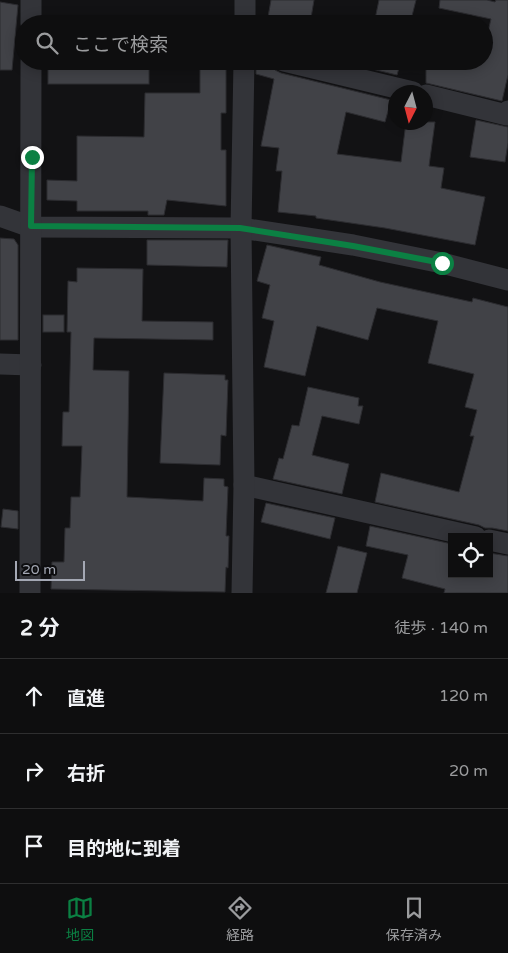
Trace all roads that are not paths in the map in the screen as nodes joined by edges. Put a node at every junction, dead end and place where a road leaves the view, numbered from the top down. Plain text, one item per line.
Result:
1 (31, 0) edge
2 (245, 0) edge
3 (31, 15) edge
4 (245, 15) edge
5 (31, 70) edge
6 (244, 70) edge
7 (321, 70) edge
8 (388, 86) edge
9 (433, 98) edge
10 (508, 111) edge
11 (0, 216) edge
12 (31, 226) junction
13 (240, 228) junction
14 (508, 280) edge
15 (0, 364) edge
16 (31, 365) junction
17 (244, 485) junction
18 (458, 533) edge
19 (493, 541) edge
20 (508, 544) edge
21 (30, 593) edge
22 (242, 593) edge

1 - 3 street
2 - 4 street
5 - 12 street
6 - 13 street
7 - 8 street
9 - 10 street
11 - 12 street
12 - 13 street
12 - 16 street
13 - 14 street
13 - 17 street
15 - 16 street
16 - 21 street
17 - 18 street
17 - 22 street
19 - 20 street

